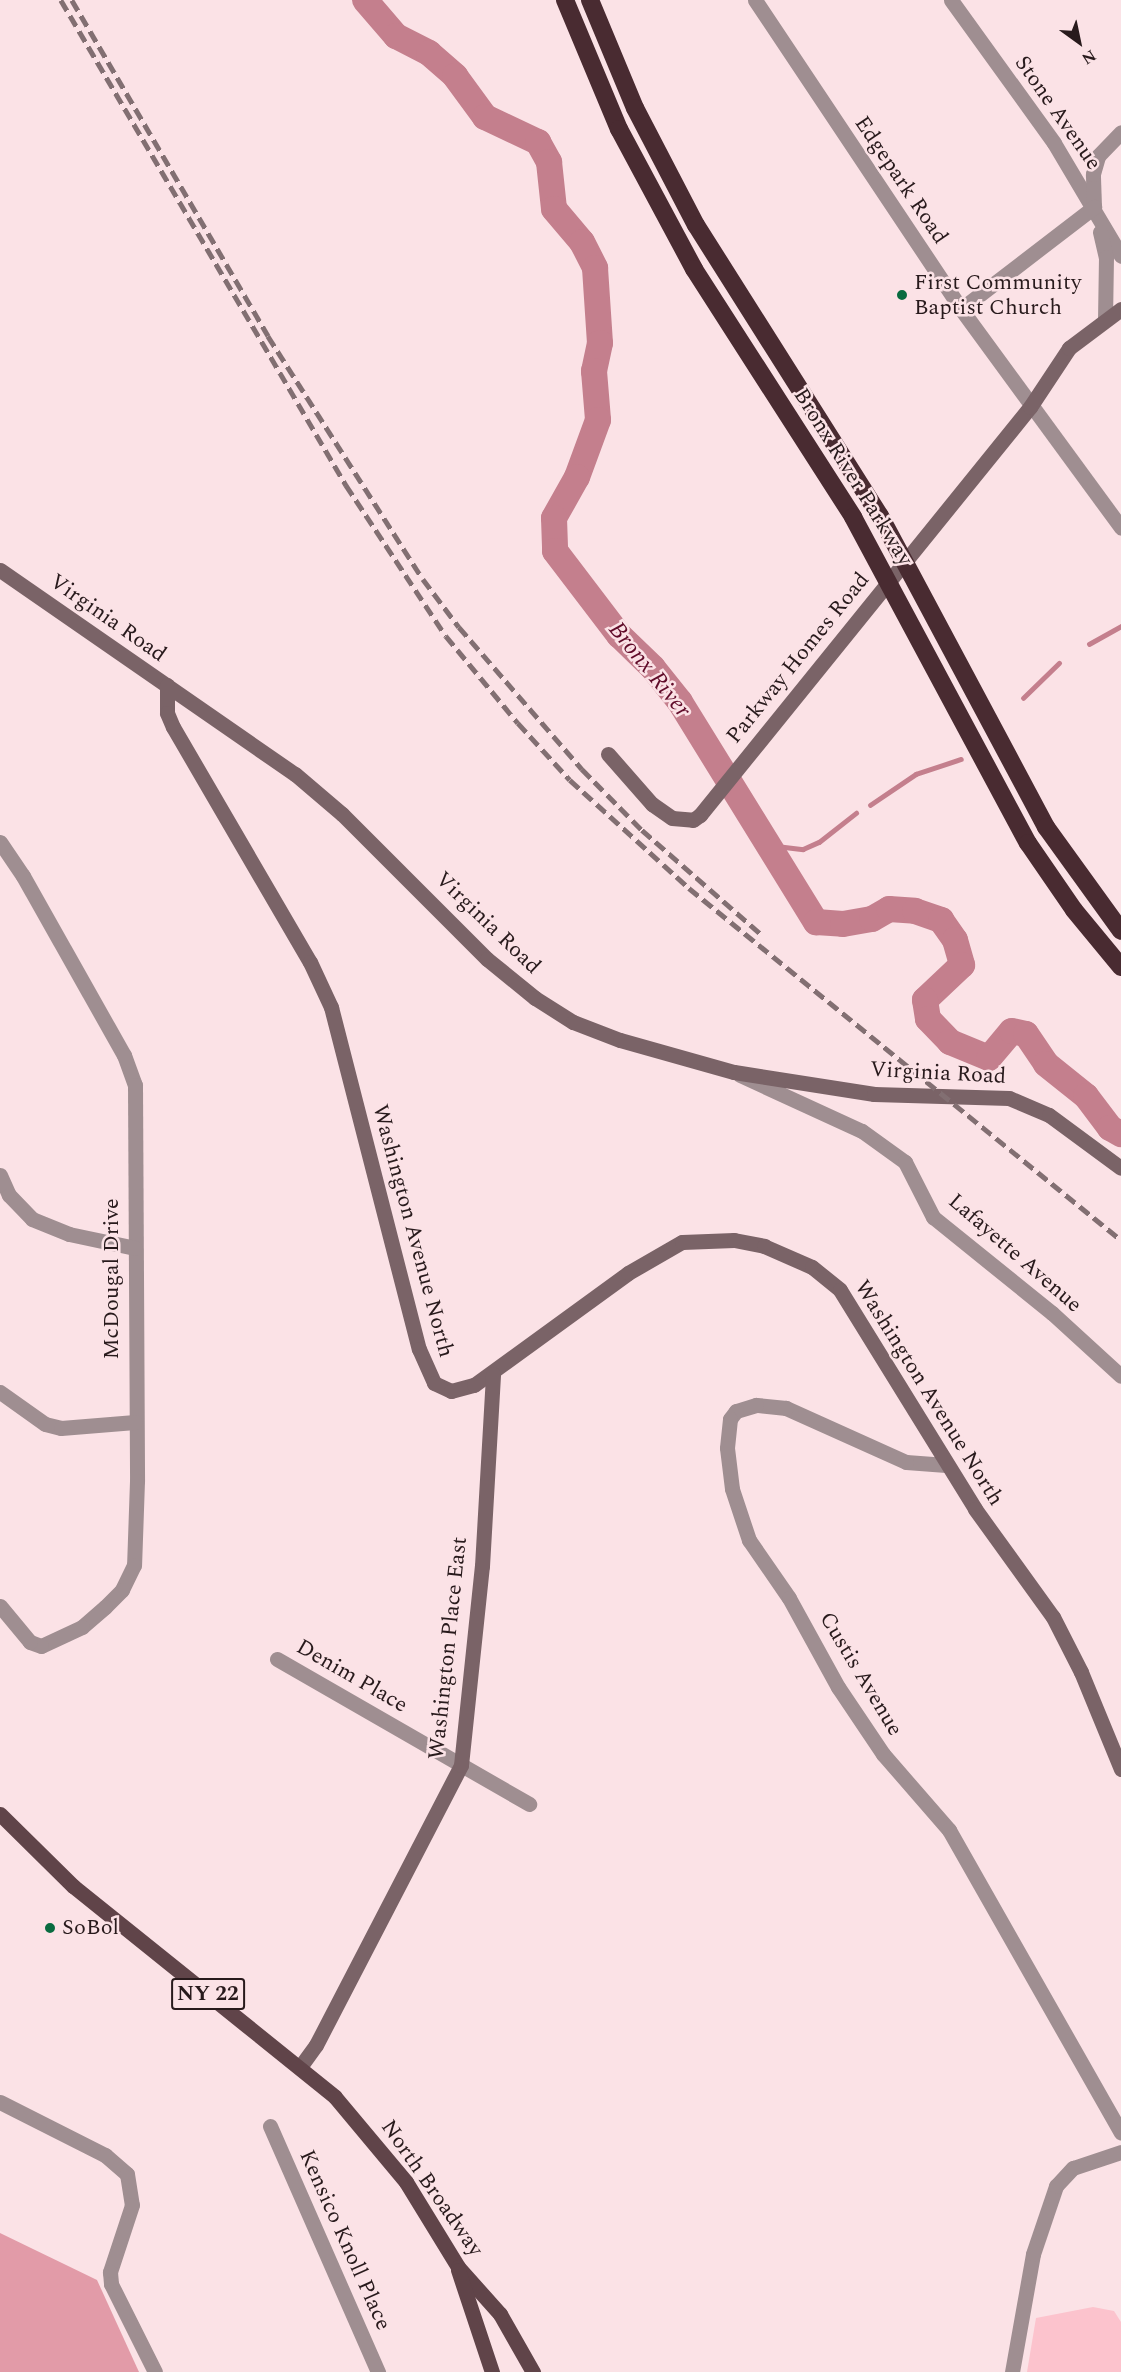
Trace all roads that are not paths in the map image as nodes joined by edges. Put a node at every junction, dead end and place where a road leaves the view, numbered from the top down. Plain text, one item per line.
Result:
1 (565, 0) edge
2 (590, 0) edge
3 (951, 0) edge
4 (759, 1) edge
5 (1121, 132) edge
6 (1094, 207) junction
7 (1121, 256) edge
8 (961, 309) junction
9 (1121, 309) edge
10 (1106, 318) junction
11 (1030, 407) junction
12 (1121, 528) edge
13 (905, 560) junction
14 (0, 570) edge
15 (889, 581) junction
16 (167, 686) junction
17 (608, 754) dead end
18 (0, 842) edge
19 (1121, 931) edge
20 (1121, 967) edge
21 (734, 1072) junction
22 (1121, 1168) edge
23 (0, 1175) edge
24 (135, 1248) junction
25 (493, 1374) junction
26 (1121, 1376) edge
27 (0, 1392) edge
28 (135, 1422) junction
29 (946, 1465) junction
30 (0, 1606) edge
31 (277, 1659) dead end
32 (461, 1765) junction
33 (1121, 1769) edge
34 (529, 1804) dead end
35 (0, 1814) edge
36 (300, 2067) junction
37 (0, 2102) edge
38 (270, 2126) dead end
39 (1121, 2133) edge
40 (1121, 2152) edge
41 (458, 2267) junction
42 (155, 2372) edge
43 (378, 2372) edge
44 (492, 2372) edge
45 (533, 2372) edge
46 (1012, 2372) edge

1 - 15 highway, Bronx River Parkway
2 - 13 highway, Bronx River Parkway
3 - 6 street, Stone Avenue
4 - 8 street, Edgepark Road
5 - 6 street
6 - 7 street, Stone Avenue
6 - 8 street
6 - 10 street
8 - 11 street, Edgepark Road
9 - 10 street, Parkway Homes Road
10 - 11 street, Parkway Homes Road
11 - 12 street, Edgepark Road
11 - 13 street, Parkway Homes Road
13 - 15 street, Parkway Homes Road
13 - 19 highway, Bronx River Parkway
14 - 16 street, Virginia Road
15 - 17 street, Parkway Homes Road
15 - 20 highway, Bronx River Parkway
16 - 21 street, Virginia Road
16 - 25 street, Washington Avenue North
18 - 24 street, McDougal Drive
21 - 22 street, Virginia Road
21 - 26 street, Lafayette Avenue
23 - 24 street
24 - 28 street, McDougal Drive
25 - 29 street, Washington Avenue North
25 - 32 street, Washington Place East
27 - 28 street
28 - 30 street, McDougal Drive
29 - 33 street, Washington Avenue North
29 - 39 street, Custis Avenue
31 - 32 street, Denim Place
32 - 34 street, Denim Place
32 - 36 street, Washington Place East
35 - 36 main road, North Broadway / NY 22
36 - 41 main road, North Broadway / NY 22
37 - 42 street
38 - 43 street, Kensico Knoll Place
40 - 46 street
41 - 44 main road, NY 22
41 - 45 main road, North Broadway

